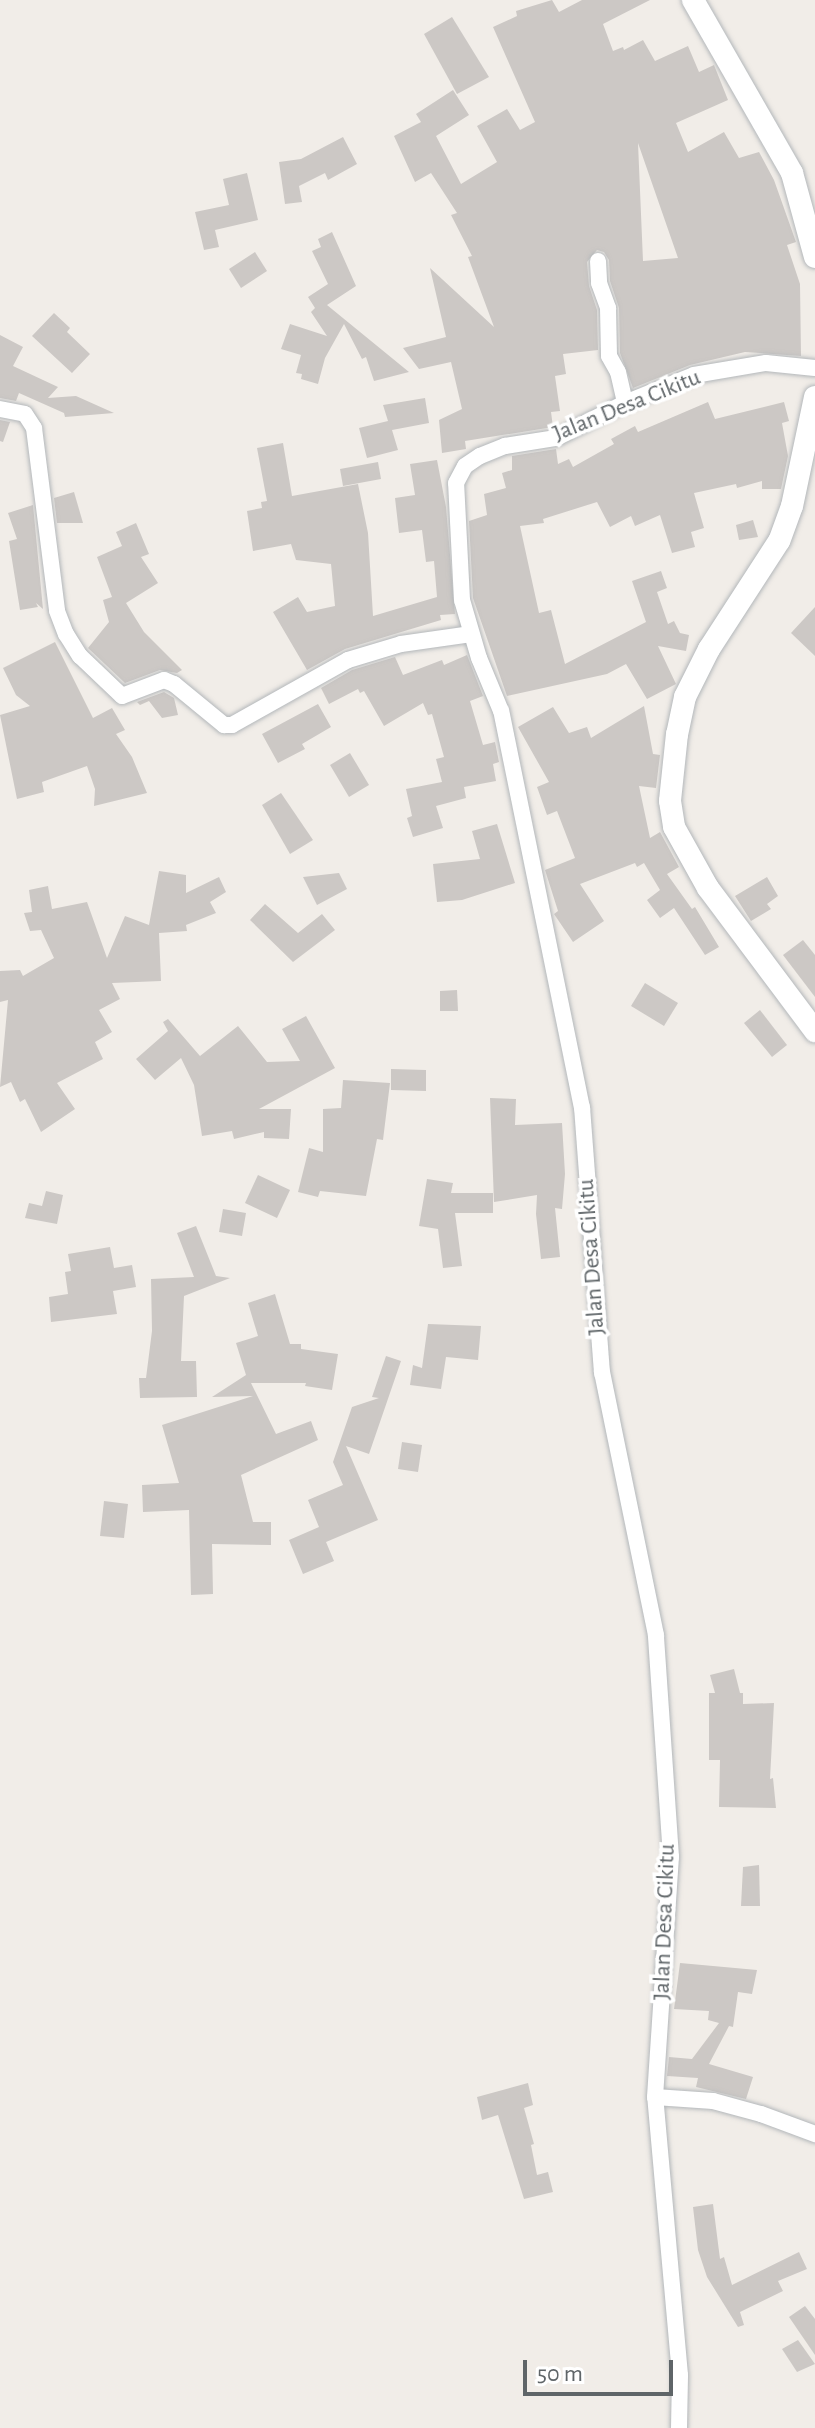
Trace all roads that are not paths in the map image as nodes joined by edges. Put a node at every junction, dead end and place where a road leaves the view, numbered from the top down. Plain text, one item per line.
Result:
1 (693, 0) edge
2 (815, 257) edge
3 (598, 261) dead end
4 (815, 368) edge
5 (815, 397) edge
6 (625, 403) junction
7 (0, 409) edge
8 (471, 634) junction
9 (815, 1031) edge
10 (655, 2097) junction
11 (815, 2134) edge
12 (679, 2428) edge

1 - 2 main road
3 - 6 street
4 - 6 street, Jalan Desa Cikitu
5 - 9 main road
6 - 8 street, Jalan Desa Cikitu
7 - 8 street
8 - 10 street, Jalan Desa Cikitu
10 - 11 street
10 - 12 street, Jalan Desa Cikitu

